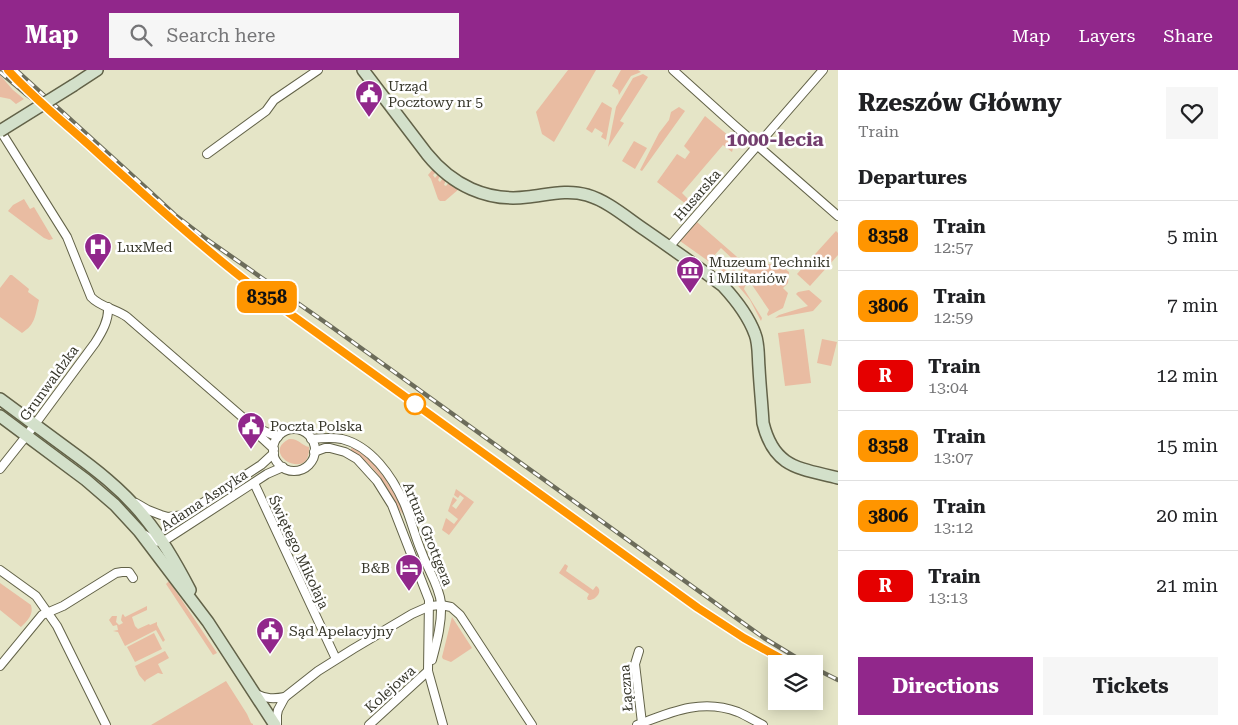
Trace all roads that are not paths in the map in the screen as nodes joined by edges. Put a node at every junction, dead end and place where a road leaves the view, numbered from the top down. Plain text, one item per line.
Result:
1 (83, 70) edge
2 (97, 70) edge
3 (318, 70) edge
4 (363, 70) edge
5 (673, 70) edge
6 (823, 70) edge
7 (71, 82) junction
8 (0, 122) edge
9 (0, 131) edge
10 (757, 145) junction
11 (207, 154) dead end
12 (838, 216) edge
13 (669, 247) junction
14 (108, 307) junction
15 (0, 399) edge
16 (0, 416) edge
17 (248, 422) junction
18 (34, 425) junction
19 (27, 436) junction
20 (278, 437) junction
21 (311, 439) junction
22 (274, 451) junction
23 (314, 452) junction
24 (283, 467) junction
25 (0, 469) edge
26 (838, 478) edge
27 (254, 483) junction
28 (126, 497) junction
29 (139, 531) junction
30 (162, 542) junction
31 (0, 570) edge
32 (133, 578) dead end
33 (441, 605) junction
34 (430, 606) junction
35 (48, 612) junction
36 (208, 622) junction
37 (639, 651) dead end
38 (336, 659) junction
39 (0, 666) edge
40 (428, 671) junction
41 (254, 693) junction
42 (285, 697) junction
43 (639, 724) edge
44 (106, 725) edge
45 (276, 725) edge
46 (369, 725) edge
47 (443, 725) edge
48 (532, 725) edge
49 (763, 725) edge

1 - 7 main road
2 - 7 main road
3 - 11 street
4 - 13 main road
5 - 10 street
6 - 10 street, Husarska
7 - 8 main road
7 - 9 main road, bridge
9 - 14 street
10 - 12 street
10 - 13 street, Husarska
13 - 26 main road
14 - 17 street
14 - 18 street, Grunwaldzka
15 - 18 main road
16 - 19 main road
17 - 20 street
17 - 22 street
18 - 19 street, Grunwaldzka
18 - 28 main road
19 - 25 street, Grunwaldzka
19 - 29 main road
20 - 21 street
20 - 22 street
21 - 23 street
21 - 33 street, Artura Grottgera
22 - 24 street
22 - 28 street, Adama Asnyka
23 - 24 street
23 - 34 street, Artura Grottgera
24 - 27 street, Adama Asnyka
27 - 30 street, Adama Asnyka
27 - 38 street, Świętego Mikołaja
28 - 30 main road
29 - 30 street, Adama Asnyka
29 - 36 main road
30 - 36 main road
31 - 35 street
32 - 35 street
33 - 34 street
33 - 40 street
33 - 48 street
34 - 38 street
34 - 40 street, Artura Grottgera
35 - 39 street
35 - 44 street
36 - 41 main road
37 - 43 street, Łączna
38 - 42 street
40 - 46 street, Kolejowa
40 - 47 street
41 - 42 street
41 - 45 main road
42 - 45 street
43 - 49 street

